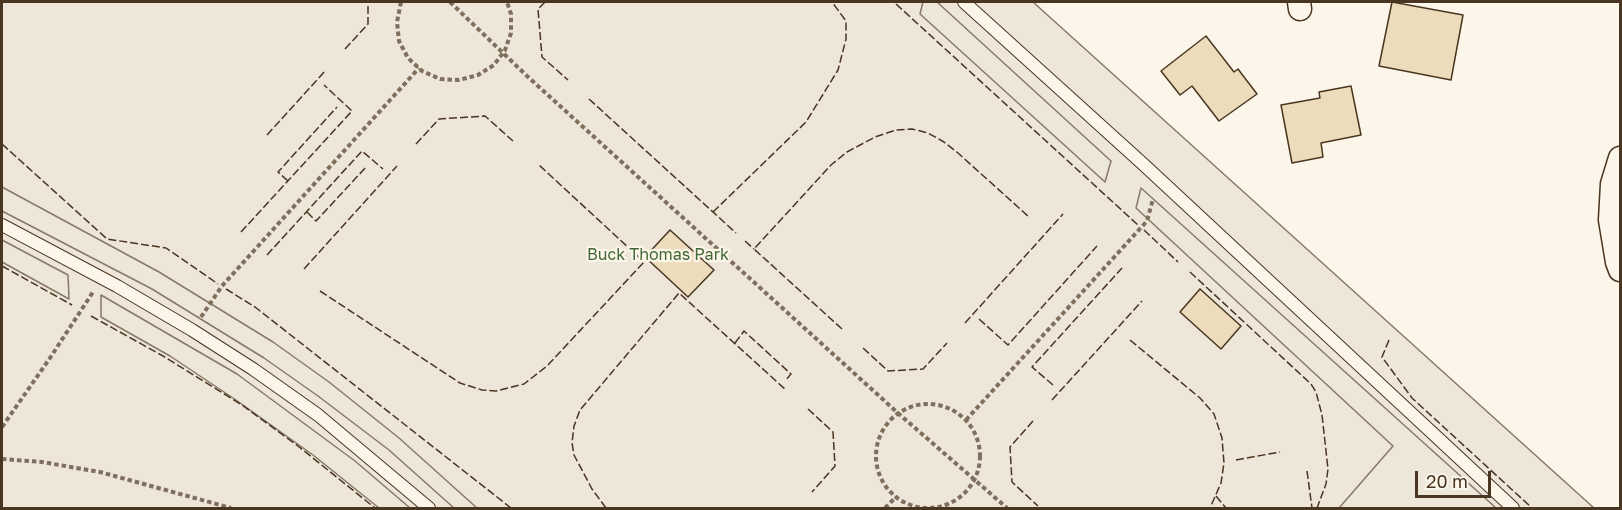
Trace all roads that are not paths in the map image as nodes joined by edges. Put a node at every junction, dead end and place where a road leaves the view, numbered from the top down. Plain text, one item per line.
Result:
1 (964, 2) edge
2 (1620, 158) edge
3 (2, 225) edge
4 (1620, 270) edge
5 (429, 508) edge
6 (1513, 508) edge

1 - 6 lane
2 - 4 street
3 - 5 lane

